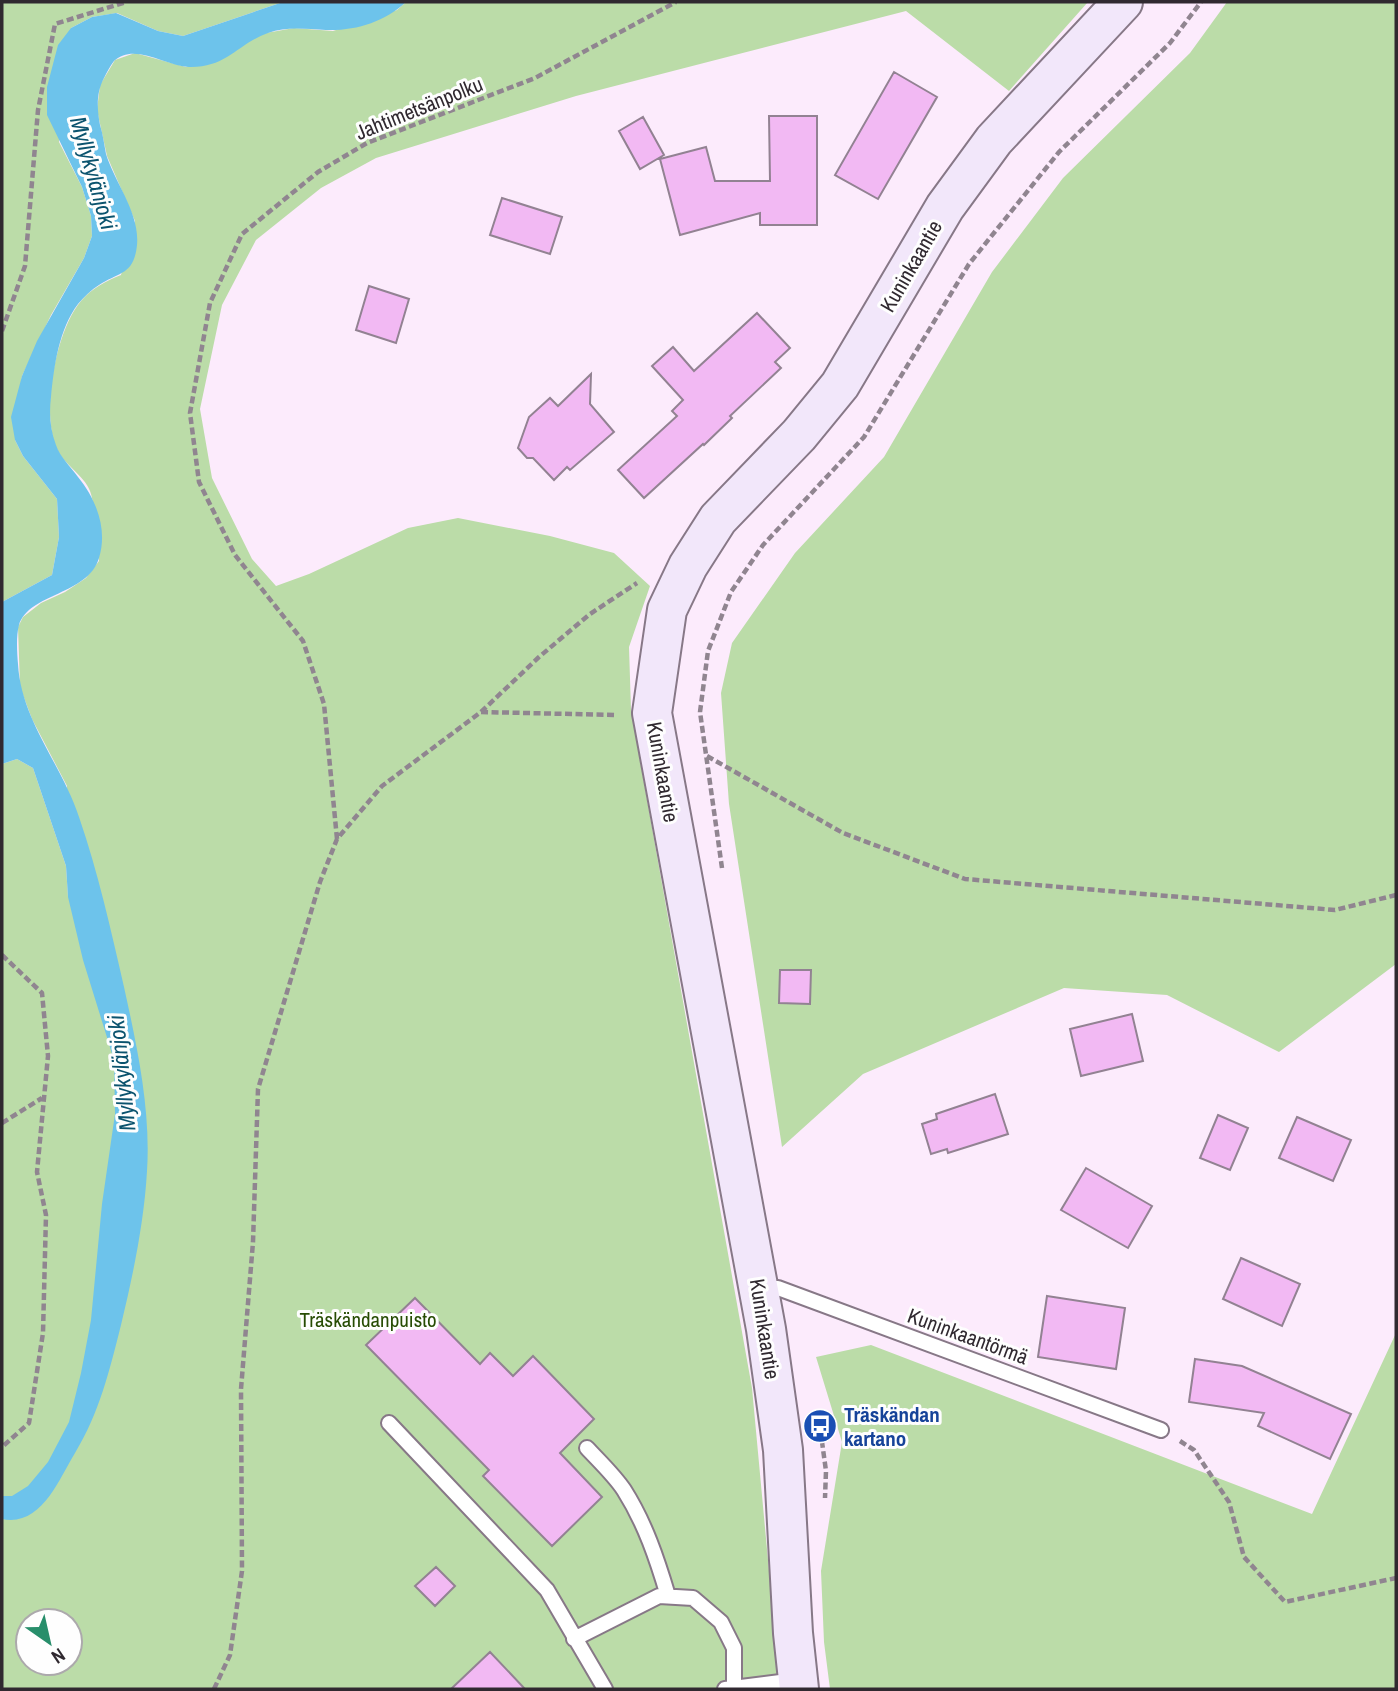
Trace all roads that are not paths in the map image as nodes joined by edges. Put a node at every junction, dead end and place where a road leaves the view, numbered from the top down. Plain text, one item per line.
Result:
1 (1123, 2) edge
2 (759, 1288) junction
3 (389, 1423) dead end
4 (1161, 1430) road end
5 (587, 1448) dead end
6 (668, 1596) junction
7 (574, 1639) junction
8 (798, 1684) edge
9 (605, 1689) edge
10 (729, 1689) edge

1 - 2 main road, Kuninkaantie
2 - 4 lane, Kuninkaantörmä
2 - 8 main road, Kuninkaantie
3 - 7 lane
5 - 6 lane
6 - 7 lane
6 - 10 lane
7 - 9 lane
8 - 10 lane

